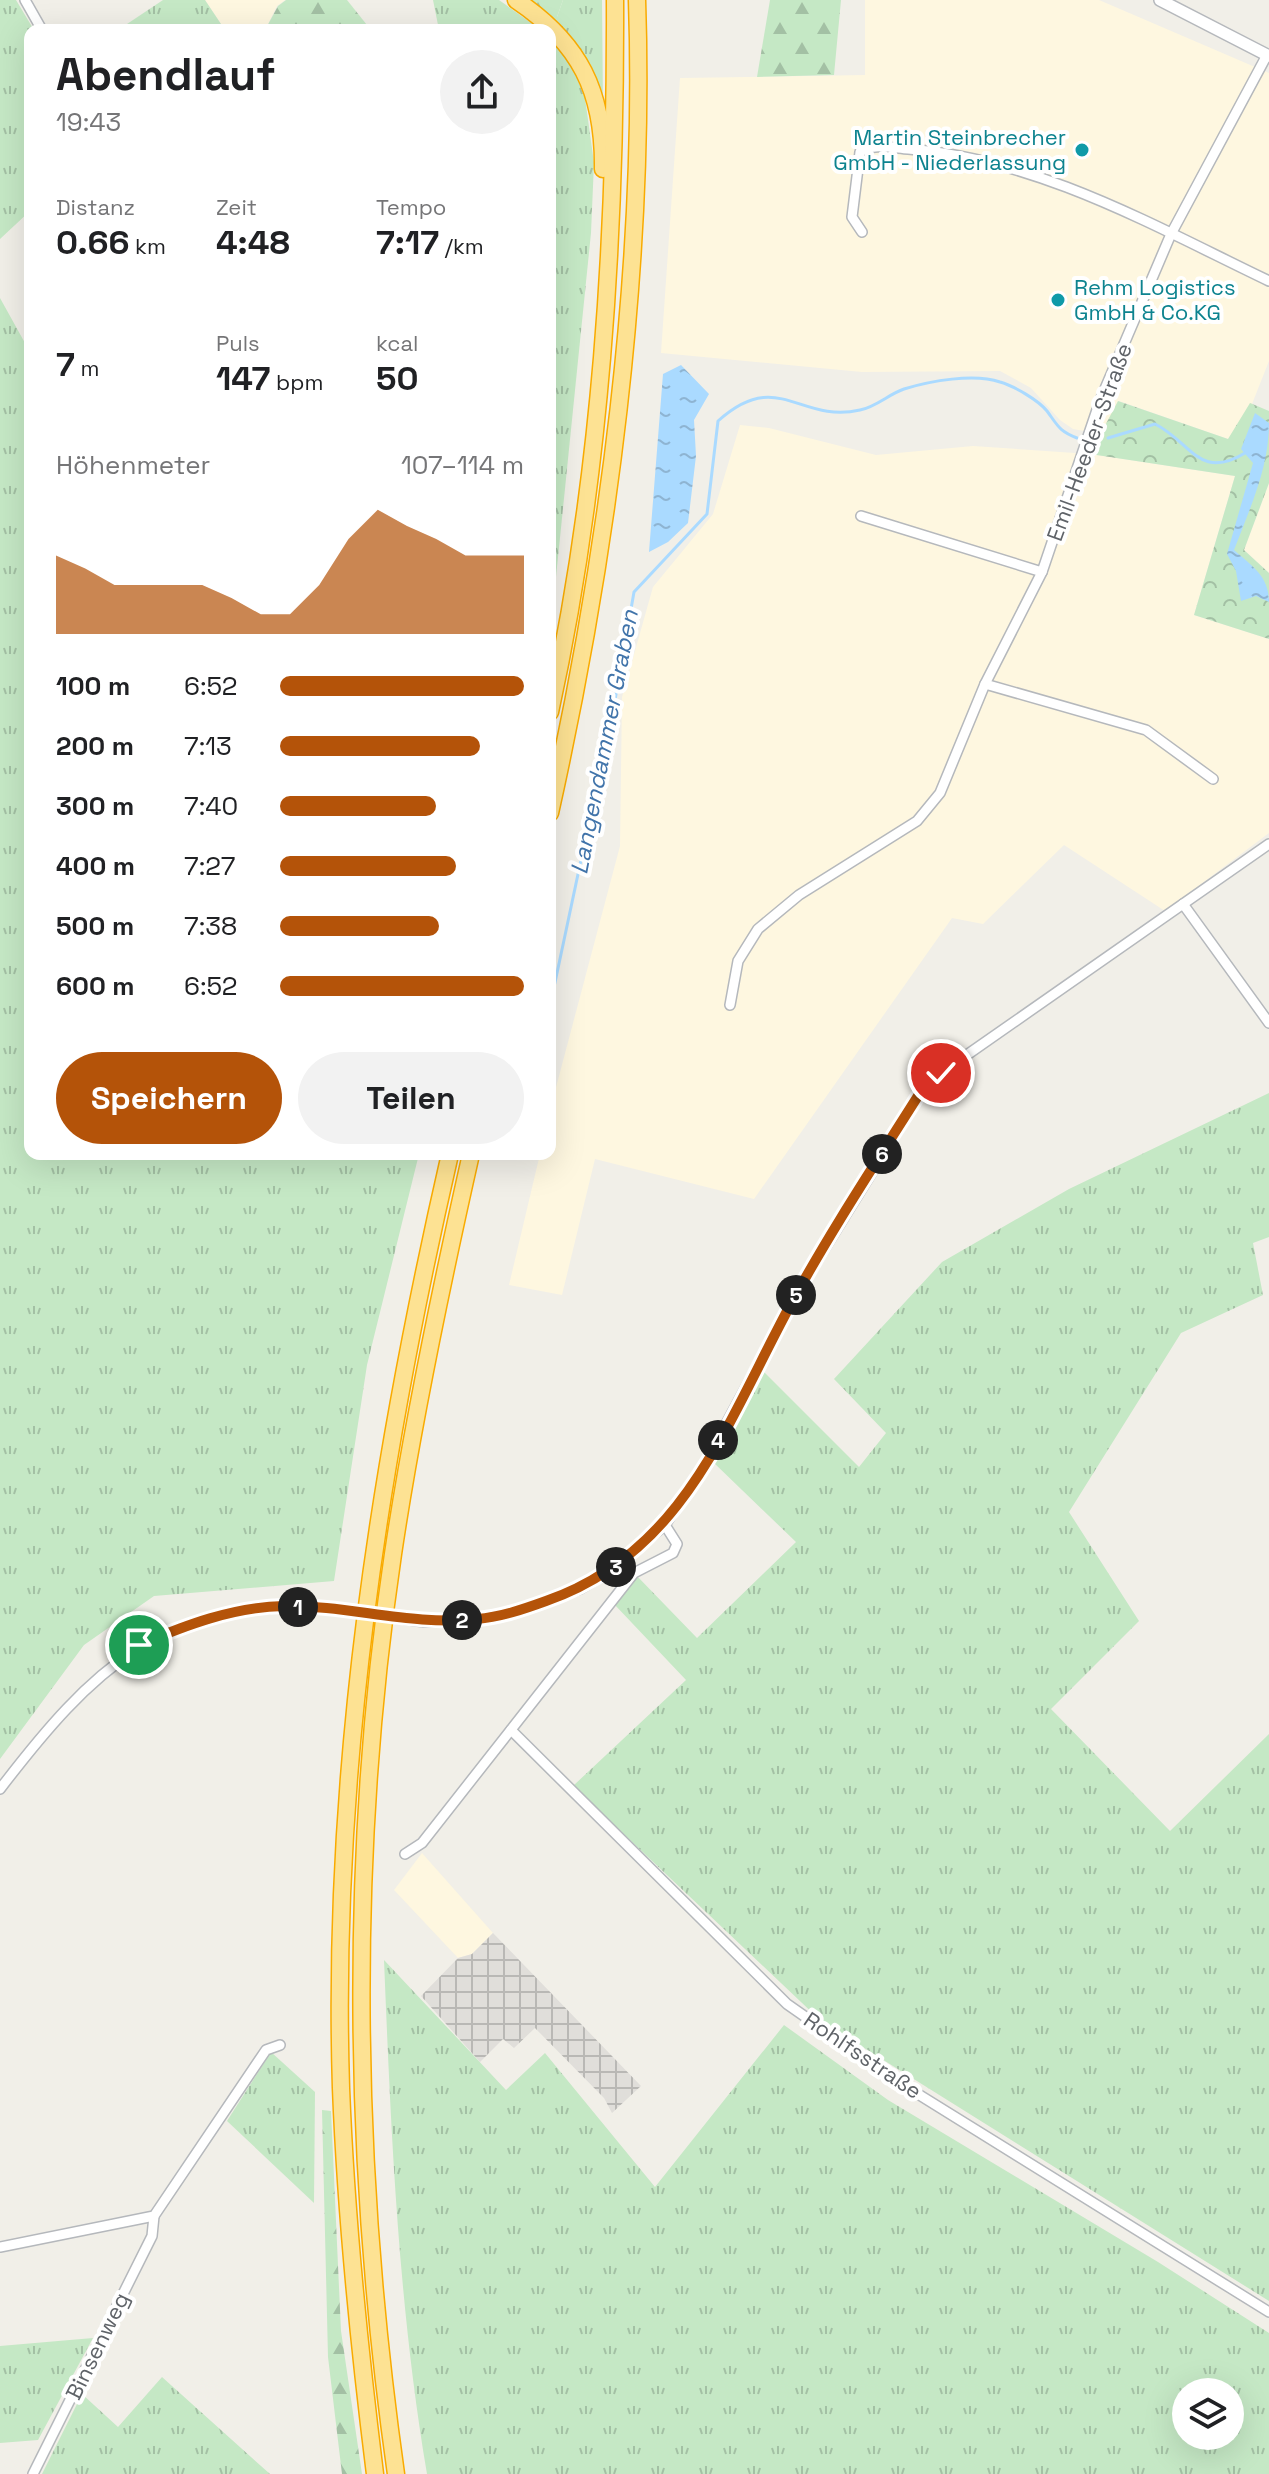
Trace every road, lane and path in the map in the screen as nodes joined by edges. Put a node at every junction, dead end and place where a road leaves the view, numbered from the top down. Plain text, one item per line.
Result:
1 (25, 0) edge
2 (516, 0) edge
3 (615, 0) edge
4 (637, 0) edge
5 (1160, 0) edge
6 (39, 24) edge
7 (546, 24) edge
8 (556, 32) edge
9 (1268, 56) edge
10 (862, 232) dead end
11 (1171, 234) junction
12 (1269, 281) edge
13 (607, 288) junction
14 (861, 516) dead end
15 (1042, 572) junction
16 (556, 677) edge
17 (985, 684) junction
18 (1213, 779) dead end
19 (556, 782) edge
20 (1269, 844) edge
21 (1183, 904) junction
22 (730, 1005) dead end
23 (1269, 1023) edge
24 (449, 1160) edge
25 (470, 1160) edge
26 (665, 1525) junction
27 (511, 1730) junction
28 (0, 1789) edge
29 (405, 1854) dead end
30 (280, 2045) dead end
31 (154, 2216) junction
32 (0, 2247) edge
33 (1269, 2312) edge
34 (33, 2474) edge
35 (375, 2474) edge
36 (396, 2474) edge

1 - 6 street
2 - 7 highway
3 - 13 highway
4 - 19 highway
5 - 9 street
8 - 13 highway
9 - 11 street, Emil-Heeder-Straße
10 - 11 street
11 - 12 street
11 - 15 street, Emil-Heeder-Straße
13 - 16 highway
14 - 15 street
15 - 17 street, Emil-Heeder-Straße
17 - 18 street
17 - 22 street, Emil-Heeder-Straße
20 - 21 street
21 - 23 street
21 - 26 street
24 - 35 highway
25 - 36 highway
26 - 27 street
26 - 28 street, bridge
27 - 29 street
27 - 33 street, Rohlfsstraße
30 - 31 street, Binsenweg
31 - 32 street
31 - 34 street, Binsenweg

